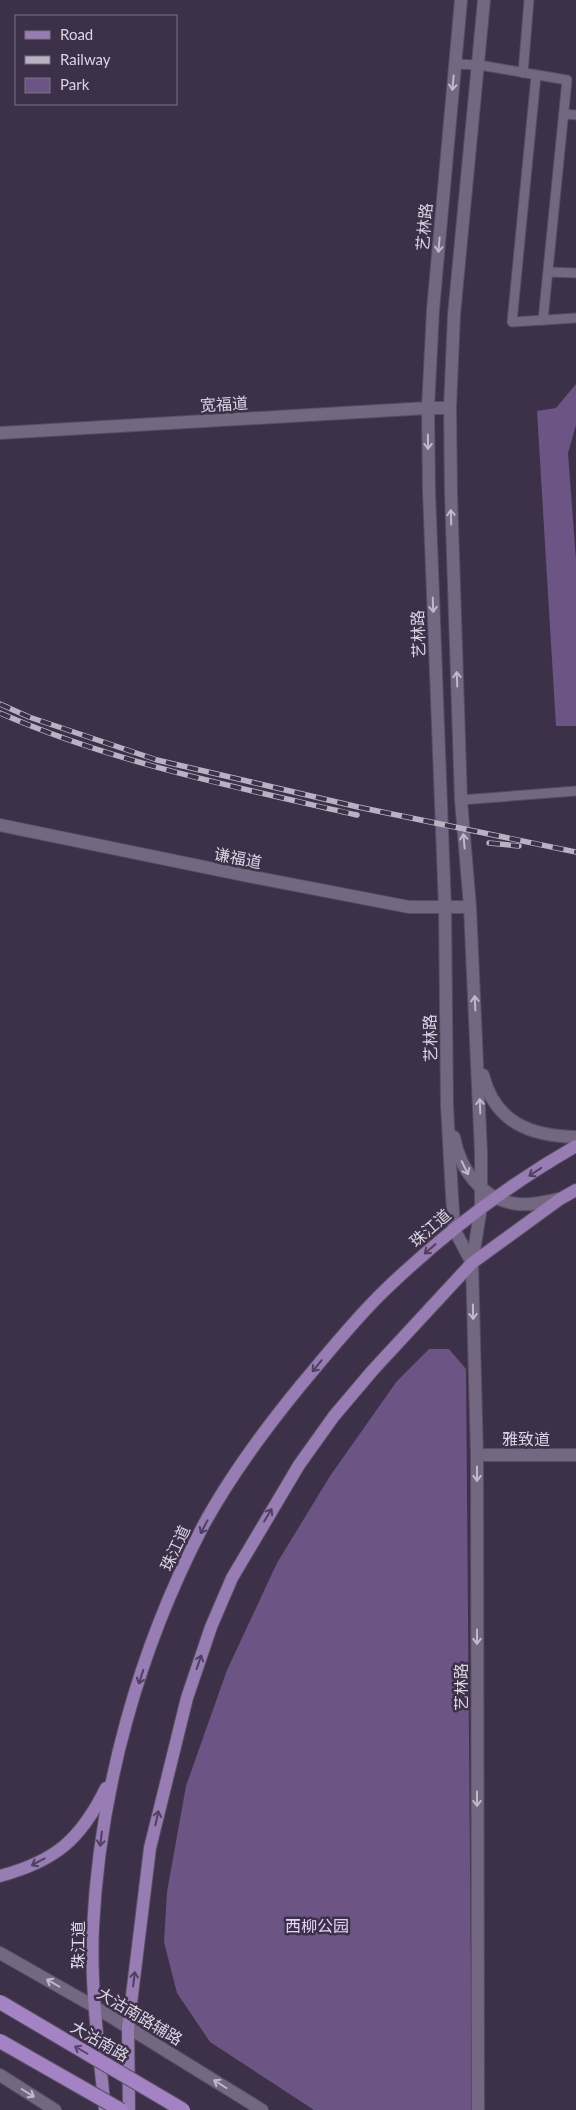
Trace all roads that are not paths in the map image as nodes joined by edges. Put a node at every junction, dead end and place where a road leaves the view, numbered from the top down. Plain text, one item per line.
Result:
1 (461, 0) edge
2 (484, 0) edge
3 (529, 0) edge
4 (455, 64) junction
5 (479, 65) junction
6 (523, 73) junction
7 (536, 76) junction
8 (572, 81) edge
9 (564, 114) junction
10 (576, 115) edge
11 (548, 272) junction
12 (576, 273) edge
13 (576, 318) edge
14 (543, 320) junction
15 (428, 408) junction
16 (450, 408) junction
17 (0, 433) edge
18 (576, 791) edge
19 (461, 800) junction
20 (0, 825) edge
21 (470, 907) junction
22 (445, 908) junction
23 (478, 1052) junction
24 (448, 1105) junction
25 (576, 1137) edge
26 (576, 1146) edge
27 (482, 1188) junction
28 (576, 1190) edge
29 (495, 1198) junction
30 (560, 1199) junction
31 (481, 1207) junction
32 (454, 1228) junction
33 (472, 1263) junction
34 (477, 1455) junction
35 (576, 1455) edge
36 (113, 1774) junction
37 (0, 1876) edge
38 (0, 1953) edge
39 (0, 2002) edge
40 (95, 2007) junction
41 (128, 2028) junction
42 (0, 2041) edge
43 (0, 2075) edge
44 (55, 2110) edge
45 (105, 2110) edge
46 (121, 2110) edge
47 (129, 2110) edge
48 (183, 2110) edge
49 (262, 2110) edge
50 (478, 2110) edge

1 - 4 street, 艺林路
2 - 5 street, 艺林路
3 - 6 lane
4 - 5 lane
4 -> 15 street, 艺林路
5 - 6 lane
5 - 16 street, 艺林路
6 - 7 lane
7 - 8 lane
7 - 14 lane
8 - 9 lane
9 - 10 lane
9 - 11 lane
11 - 12 lane
11 - 14 lane
13 - 14 lane
15 - 16 street, 宽福道
15 - 17 street, 宽福道
15 -> 22 street, 艺林路
19 -> 16 street, 艺林路
18 - 19 lane
21 -> 19 street, 艺林路
20 - 22 street, 谦福道
21 - 22 street, 谦福道
23 -> 21 street, 艺林路
22 - 24 street, 艺林路
23 - 25 street
27 -> 23 street, 艺林路
24 -> 27 street
24 - 32 street, 艺林路
26 -> 29 main road, 珠江道
27 - 29 street
27 - 31 street, 艺林路
28 - 30 main road
29 - 30 street
29 - 31 main road, 珠江道
30 - 33 main road
31 - 32 main road, 珠江道
31 - 33 street, 艺林路
32 - 33 street, 艺林路
32 -> 36 main road, 珠江道
33 -> 34 street, 艺林路
41 -> 33 main road
34 - 35 street, 雅致道
34 -> 50 street, 艺林路
36 -> 37 main road
36 -> 40 main road, 珠江道
40 -> 38 street, 大沽南路辅路
48 -> 39 highway, 大沽南路, bridge
40 - 41 street, 大沽南路辅路
40 - 45 main road, 珠江道
41 - 47 main road
49 -> 41 street, 大沽南路辅路
42 - 46 highway, bridge
43 -> 44 street

